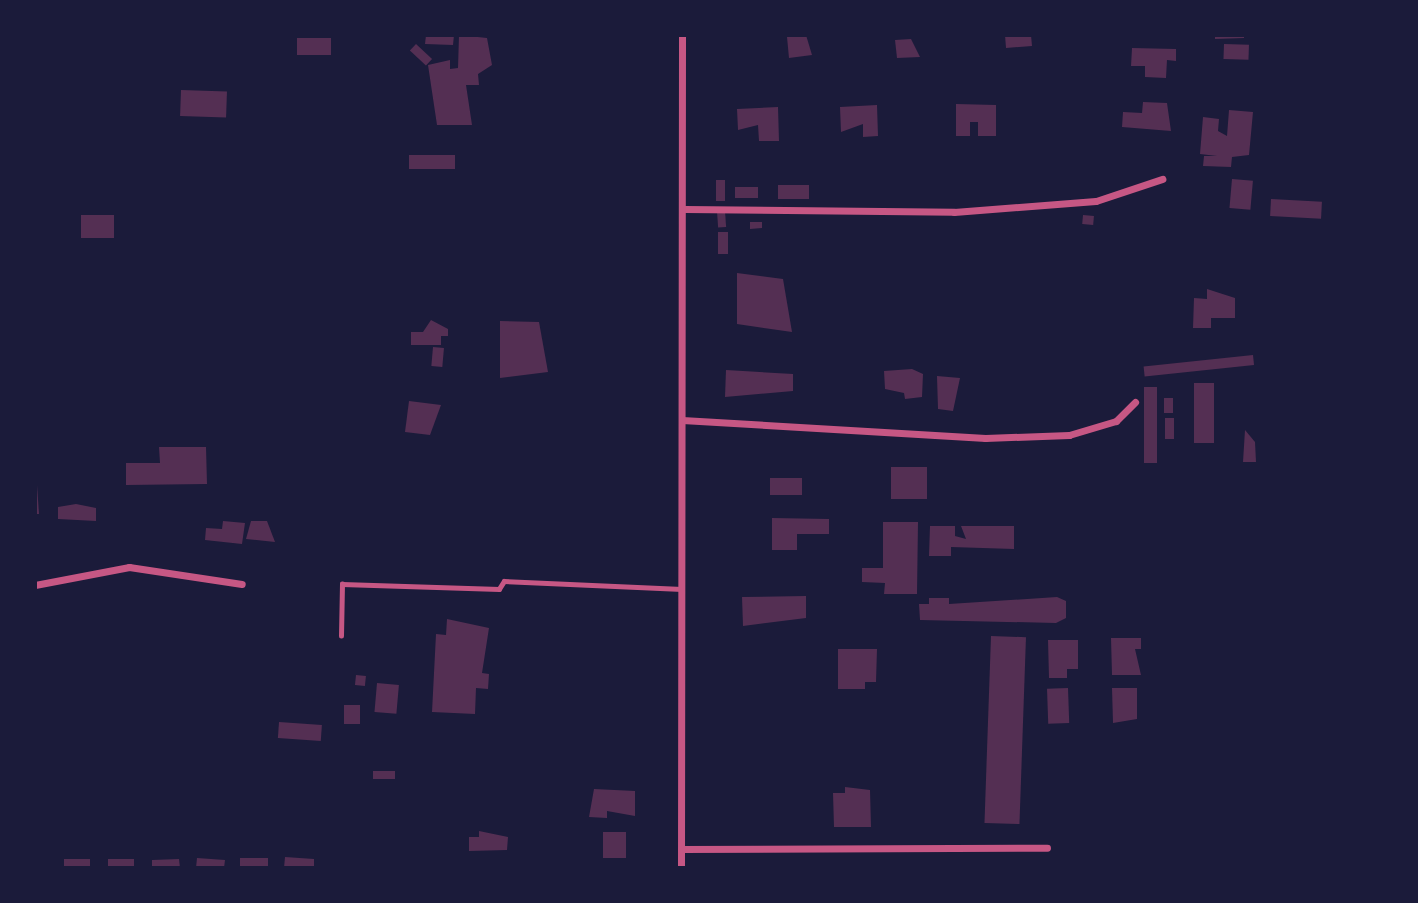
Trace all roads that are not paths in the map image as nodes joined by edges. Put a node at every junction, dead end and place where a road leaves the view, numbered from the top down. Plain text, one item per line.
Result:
1 (682, 35) edge
2 (1162, 179) dead end
3 (685, 209) junction
4 (1135, 402) dead end
5 (682, 420) junction
6 (35, 584) edge
7 (242, 584) dead end
8 (682, 589) junction
9 (341, 636) dead end
10 (1047, 848) dead end
11 (681, 849) junction
12 (681, 868) edge

1 - 3 street
2 - 3 street
3 - 5 street
4 - 5 street
5 - 8 street
6 - 7 street
8 - 9 lane
8 - 11 street
10 - 11 street
11 - 12 street

